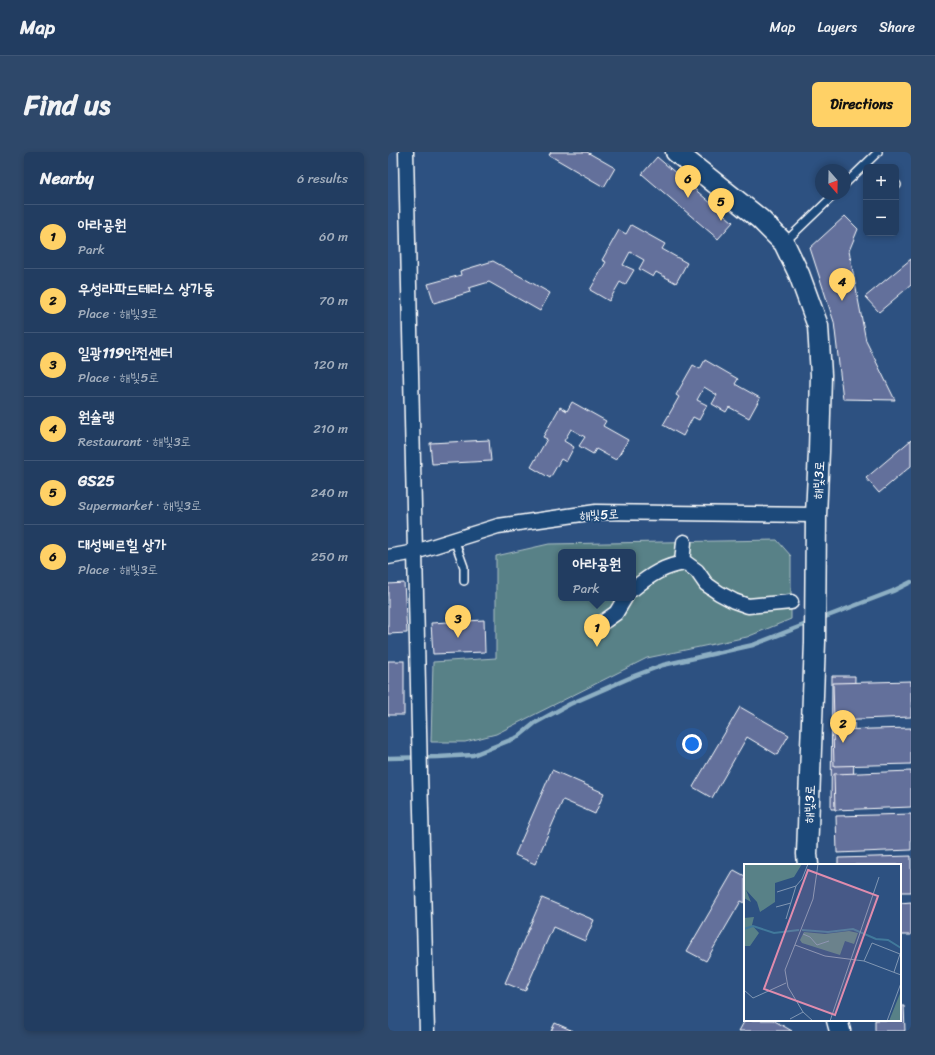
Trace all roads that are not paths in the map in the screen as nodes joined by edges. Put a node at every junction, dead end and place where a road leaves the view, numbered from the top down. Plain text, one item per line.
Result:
1 (406, 152) edge
2 (676, 152) edge
3 (878, 152) edge
4 (869, 164) edge
5 (863, 170) edge
6 (851, 179) edge
7 (829, 200) edge
8 (784, 243) junction
9 (816, 515) junction
10 (454, 539) junction
11 (684, 542) dead end
12 (415, 552) junction
13 (388, 557) edge
14 (682, 563) junction
15 (464, 581) dead end
16 (636, 586) edge
17 (623, 601) edge
18 (791, 602) dead end
19 (602, 623) dead end
20 (808, 864) edge
21 (837, 1021) edge
22 (427, 1031) edge
23 (840, 1031) edge

1 - 12 street
2 - 8 street, 해빛3로
3 - 4 lane
5 - 6 lane
7 - 8 lane
8 - 9 street, 해빛3로
9 - 10 street, 해빛5로
9 - 20 street, 해빛3로
10 - 12 street, 해빛5로
10 - 15 lane
11 - 14 street
12 - 13 street, 해빛5로
12 - 22 street
14 - 16 street
14 - 18 street
17 - 19 street
21 - 23 street

